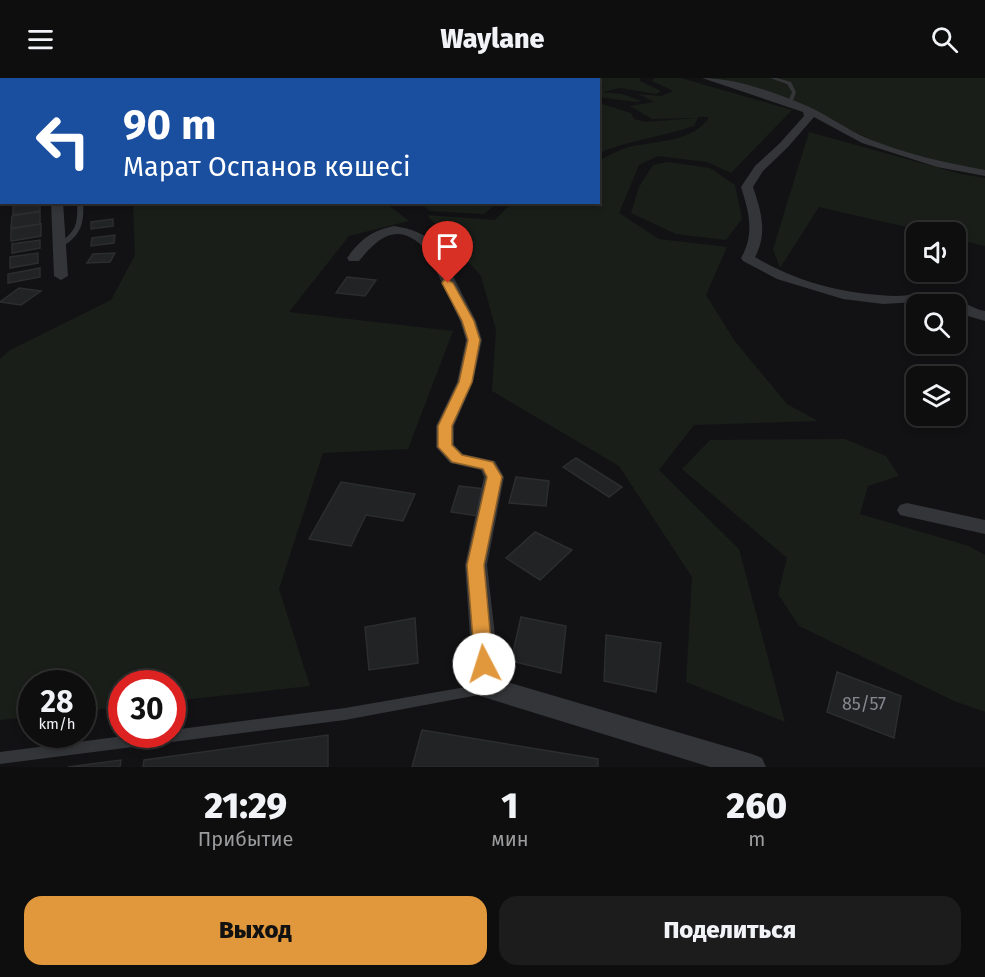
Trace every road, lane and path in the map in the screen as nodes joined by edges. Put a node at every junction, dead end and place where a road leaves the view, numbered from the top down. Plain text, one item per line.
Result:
1 (706, 78) edge
2 (772, 78) edge
3 (790, 102) junction
4 (808, 111) junction
5 (985, 173) edge
6 (57, 204) edge
7 (80, 204) edge
8 (59, 246) junction
9 (354, 258) dead end
10 (61, 276) dead end
11 (985, 316) edge
12 (907, 510) dead end
13 (985, 527) edge
14 (489, 688) junction
15 (0, 758) edge
16 (752, 767) edge

1 - 3 street
2 - 3 lane
3 - 4 street
4 - 5 street
4 - 11 street
6 - 8 street
7 - 8 lane
8 - 10 street
9 - 14 street
12 - 13 street
14 - 15 lane
14 - 16 street

